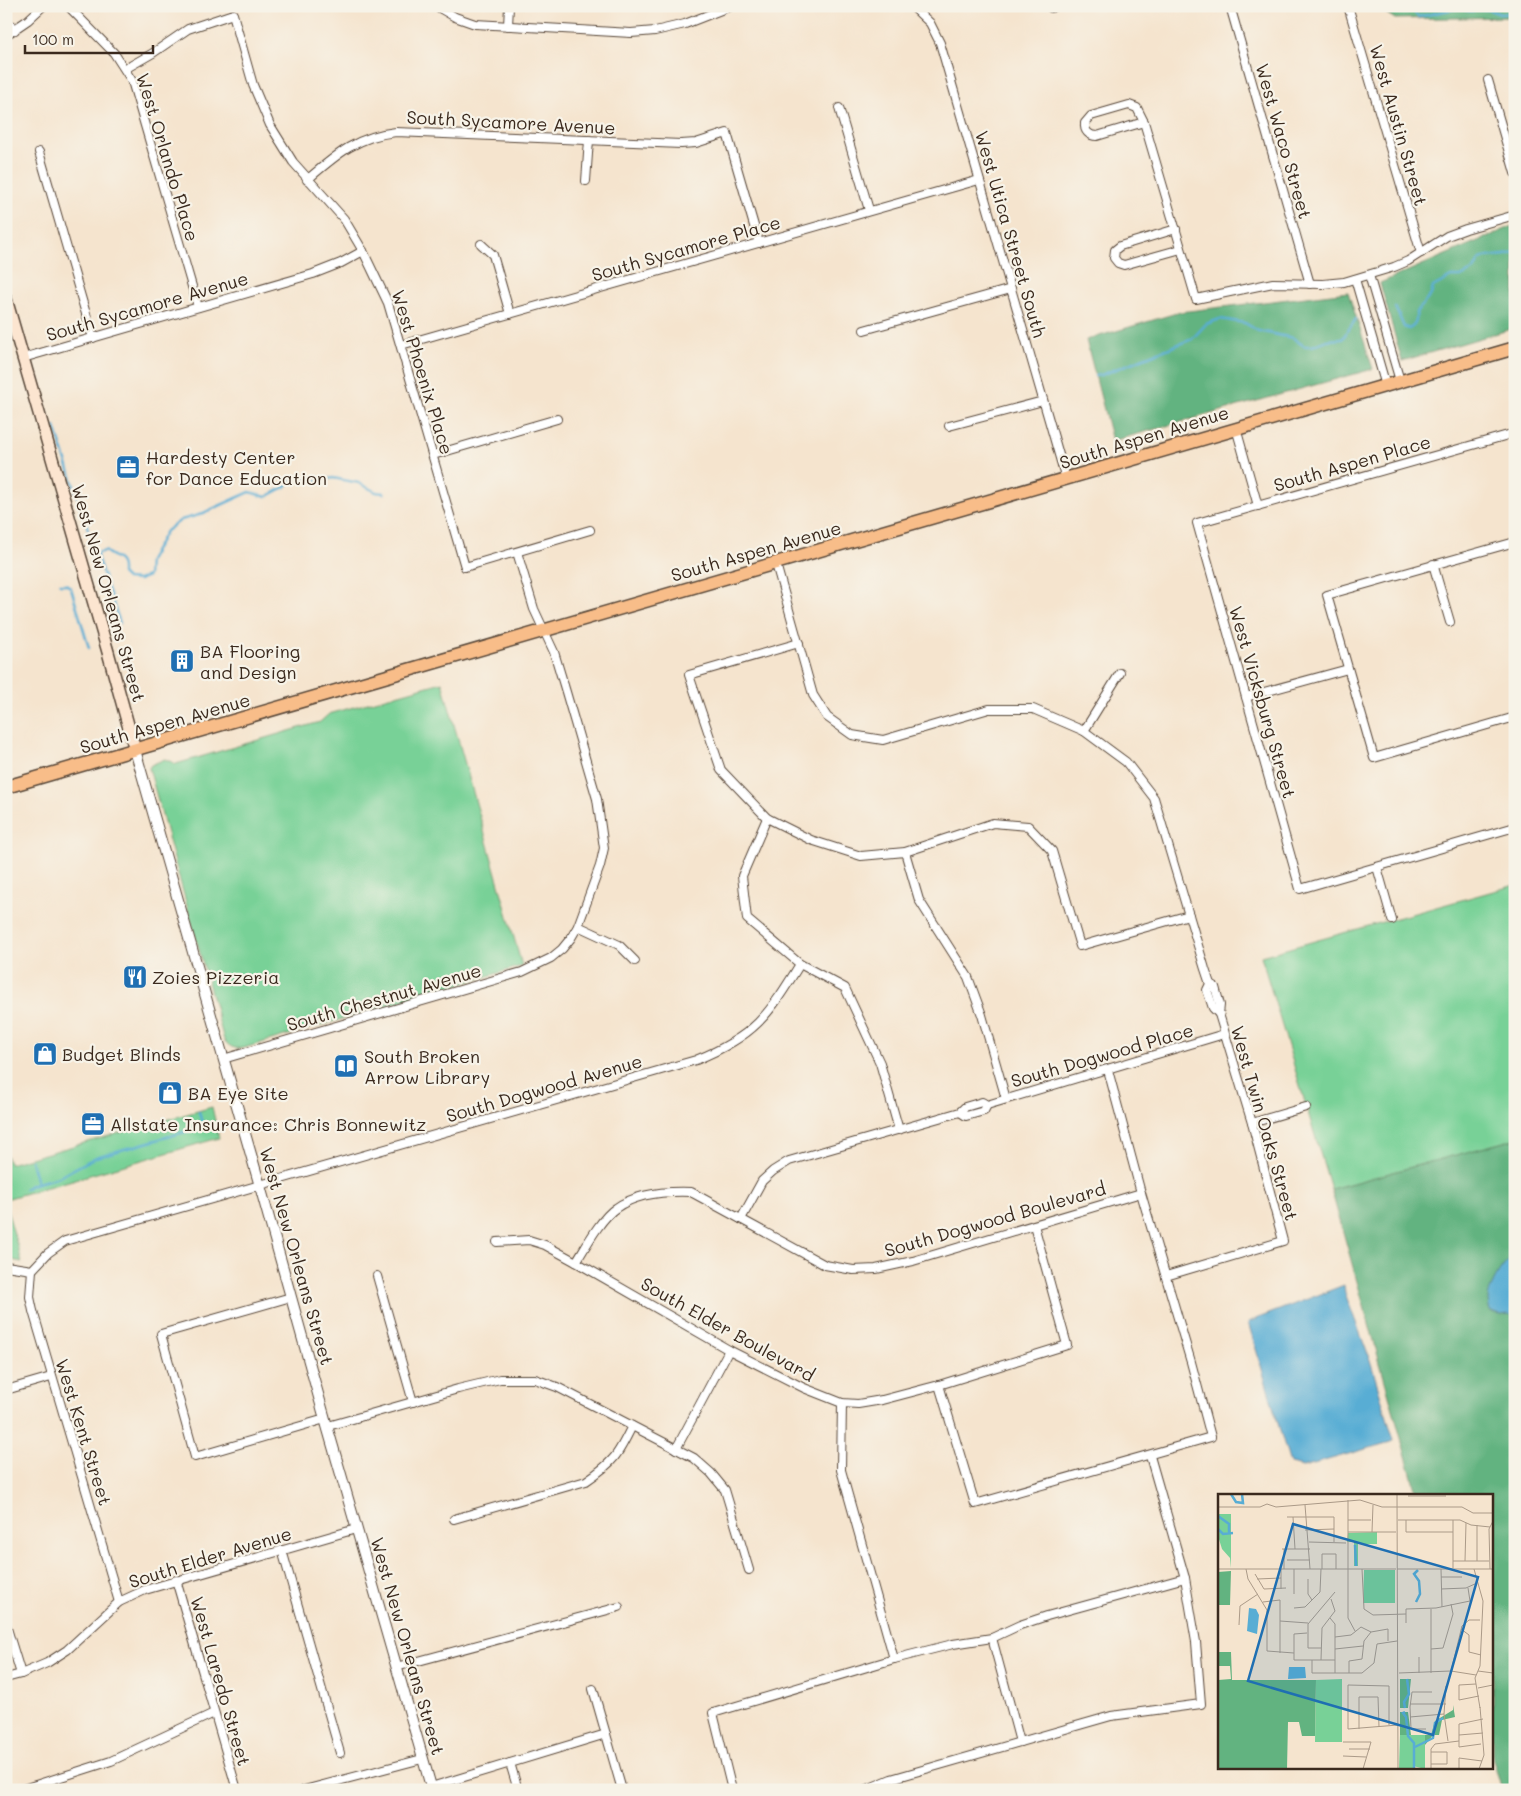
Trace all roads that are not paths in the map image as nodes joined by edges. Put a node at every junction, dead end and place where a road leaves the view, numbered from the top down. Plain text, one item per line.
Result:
1 (43, 6) edge
2 (68, 6) edge
3 (436, 6) edge
4 (509, 6) edge
5 (731, 6) edge
6 (912, 6) edge
7 (1230, 6) edge
8 (1348, 6) edge
9 (6, 20) edge
10 (508, 26) junction
11 (15, 30) junction
12 (6, 35) edge
13 (125, 69) junction
14 (1488, 80) dead end
15 (839, 108) dead end
16 (1144, 122) junction
17 (589, 140) junction
18 (39, 152) dead end
19 (1515, 173) edge
20 (307, 180) junction
21 (979, 180) junction
22 (586, 181) dead end
23 (869, 210) junction
24 (1515, 215) edge
25 (1176, 229) junction
26 (759, 243) junction
27 (482, 244) dead end
28 (1181, 249) junction
29 (363, 251) junction
30 (1421, 253) junction
31 (1369, 275) junction
32 (1355, 279) junction
33 (1310, 284) junction
34 (1011, 289) junction
35 (6, 299) edge
36 (198, 307) junction
37 (510, 314) junction
38 (864, 330) dead end
39 (93, 338) junction
40 (401, 346) junction
41 (1515, 348) edge
42 (23, 358) junction
43 (1400, 381) junction
44 (1386, 386) junction
45 (1043, 401) junction
46 (557, 419) dead end
47 (950, 426) dead end
48 (1236, 428) junction
49 (1515, 433) edge
50 (433, 455) junction
51 (1066, 478) junction
52 (1258, 506) junction
53 (1197, 523) joint
54 (590, 530) dead end
55 (1515, 542) edge
56 (517, 552) junction
57 (776, 564) junction
58 (1433, 564) junction
59 (1450, 622) dead end
60 (544, 631) junction
61 (799, 643) junction
62 (1348, 669) junction
63 (1120, 672) dead end
64 (1246, 697) junction
65 (1515, 717) edge
66 (1084, 731) junction
67 (135, 750) junction
68 (6, 787) edge
69 (767, 818) junction
70 (1515, 828) edge
71 (905, 852) junction
72 (1377, 867) junction
73 (1189, 915) junction
74 (1392, 920) dead end
75 (578, 926) junction
76 (635, 961) dead end
77 (800, 964) junction
78 (1224, 1034) junction
79 (223, 1058) junction
80 (1108, 1070) junction
81 (1006, 1098) junction
82 (1306, 1107) dead end
83 (1252, 1124) junction
84 (899, 1130) junction
85 (260, 1186) junction
86 (1141, 1192) junction
87 (741, 1219) junction
88 (1034, 1225) junction
89 (497, 1242) dead end
90 (576, 1262) junction
91 (6, 1266) edge
92 (32, 1270) junction
93 (377, 1276) dead end
94 (1166, 1276) junction
95 (291, 1297) junction
96 (729, 1350) junction
97 (51, 1377) junction
98 (939, 1385) junction
99 (6, 1390) edge
100 (413, 1402) junction
101 (842, 1403) junction
102 (326, 1423) junction
103 (632, 1426) junction
104 (676, 1449) junction
105 (1150, 1456) junction
106 (454, 1519) dead end
107 (356, 1530) junction
108 (282, 1550) junction
109 (749, 1570) dead end
110 (1185, 1578) junction
111 (176, 1580) junction
112 (119, 1602) junction
113 (619, 1606) dead end
114 (6, 1625) edge
115 (992, 1638) junction
116 (894, 1659) junction
117 (396, 1666) junction
118 (21, 1674) junction
119 (6, 1678) edge
120 (592, 1689) dead end
121 (214, 1713) junction
122 (606, 1734) junction
123 (1020, 1742) junction
124 (340, 1753) dead end
125 (422, 1759) junction
126 (510, 1764) junction
127 (431, 1788) edge
128 (20, 1790) edge
129 (237, 1790) edge
130 (304, 1790) edge
131 (518, 1790) edge
132 (622, 1790) edge
133 (732, 1790) edge
134 (865, 1790) edge

1 - 11 street
2 - 13 street, West Orlando Place
3 - 10 street
4 - 10 street
5 - 10 street
6 - 21 street, West Utica Street South
7 - 33 street, West Waco Street
8 - 30 street, West Austin Street
9 - 11 street
11 - 12 street
13 - 20 street, West Phoenix Place
13 - 36 street, West Orlando Place
14 - 19 street
15 - 23 street
16 - 16 street
16 - 25 street
17 - 20 street, South Sycamore Avenue
17 - 22 street
17 - 26 street, South Sycamore Avenue
18 - 39 street
20 - 29 street, West Phoenix Place
21 - 23 street, South Sycamore Place
21 - 34 street, West Utica Street South
23 - 26 street, South Sycamore Place
24 - 30 street
25 - 28 street
25 - 28 street
26 - 37 street, South Sycamore Place
27 - 37 street
28 - 33 street
29 - 36 street, South Sycamore Avenue
29 - 40 street, West Phoenix Place
30 - 31 street
31 - 32 street
31 - 43 street
32 - 33 street
32 - 44 street
34 - 38 street
34 - 45 street, West Utica Street South
35 - 42 main road, West New Orleans Street
36 - 39 street, South Sycamore Avenue
37 - 40 street, South Sycamore Place
39 - 42 street, South Sycamore Avenue
40 - 50 street, West Phoenix Place
41 - 43 main road, South Aspen Avenue
42 - 67 main road, West New Orleans Street
43 - 44 main road, South Aspen Avenue
44 - 48 main road, South Aspen Avenue
45 - 47 street
45 - 51 street, West Utica Street South
46 - 50 street
48 - 51 main road, South Aspen Avenue
48 - 52 street
49 - 52 street, South Aspen Place
50 - 56 street, West Phoenix Place
51 - 57 main road, South Aspen Avenue
52 - 53 street, South Aspen Place
53 - 64 street, West Vicksburg Street
54 - 56 street
55 - 58 street
56 - 60 street
57 - 60 main road, South Aspen Avenue
57 - 61 street, West Twin Oaks Street
58 - 59 street
58 - 62 street
60 - 67 main road, South Aspen Avenue
60 - 75 street
61 - 66 street, West Twin Oaks Street
61 - 69 street
62 - 64 street
62 - 65 street
63 - 66 street
64 - 72 street, West Vicksburg Street
66 - 73 street, West Twin Oaks Street
67 - 68 main road, South Aspen Avenue
67 - 79 street, West New Orleans Street
69 - 71 street
69 - 77 street
70 - 72 street
71 - 73 street
71 - 81 street
72 - 74 street
73 - 78 street, West Twin Oaks Street
75 - 76 street
75 - 79 street, South Chestnut Avenue
77 - 84 street
77 - 85 street, South Dogwood Avenue
78 - 80 street, South Dogwood Place
78 - 83 street, West Twin Oaks Street
79 - 85 street, West New Orleans Street
80 - 81 street, South Dogwood Place
80 - 86 street
81 - 84 street, South Dogwood Place
82 - 83 street
83 - 94 street, West Twin Oaks Street
84 - 87 street, South Dogwood Place
85 - 92 street
85 - 95 street, West New Orleans Street
86 - 88 street, South Dogwood Boulevard
86 - 94 street
87 - 88 street, South Dogwood Boulevard
87 - 90 street, South Dogwood Boulevard
88 - 98 street, South Elder Boulevard
89 - 90 street, South Elder Boulevard
90 - 96 street, South Elder Boulevard
91 - 92 street
92 - 97 street, West Kent Street
93 - 100 street
94 - 105 street
95 - 102 street, West New Orleans Street
95 - 102 street
96 - 101 street, South Elder Boulevard
96 - 104 street
97 - 99 street
97 - 112 street, West Kent Street
98 - 101 street, South Elder Boulevard
98 - 105 street
100 - 102 street
100 - 103 street
101 - 116 street
102 - 107 street, West New Orleans Street
103 - 104 street
103 - 106 street
104 - 109 street
105 - 110 street
107 - 108 street, South Elder Avenue
107 - 117 street, West New Orleans Street
108 - 111 street, South Elder Avenue
108 - 124 street
110 - 115 street
110 - 123 street
111 - 112 street, South Elder Avenue
111 - 121 street, West Laredo Street
112 - 118 street, South Elder Avenue
113 - 117 street
114 - 118 street
115 - 116 street
115 - 123 street
116 - 133 street
117 - 125 street, West New Orleans Street
118 - 119 street, South Elder Avenue
120 - 122 street
121 - 128 street
121 - 129 street, West Laredo Street
122 - 126 street
122 - 132 street
123 - 134 street
125 - 127 street, West New Orleans Street
125 - 130 street
126 - 127 street
126 - 131 street

